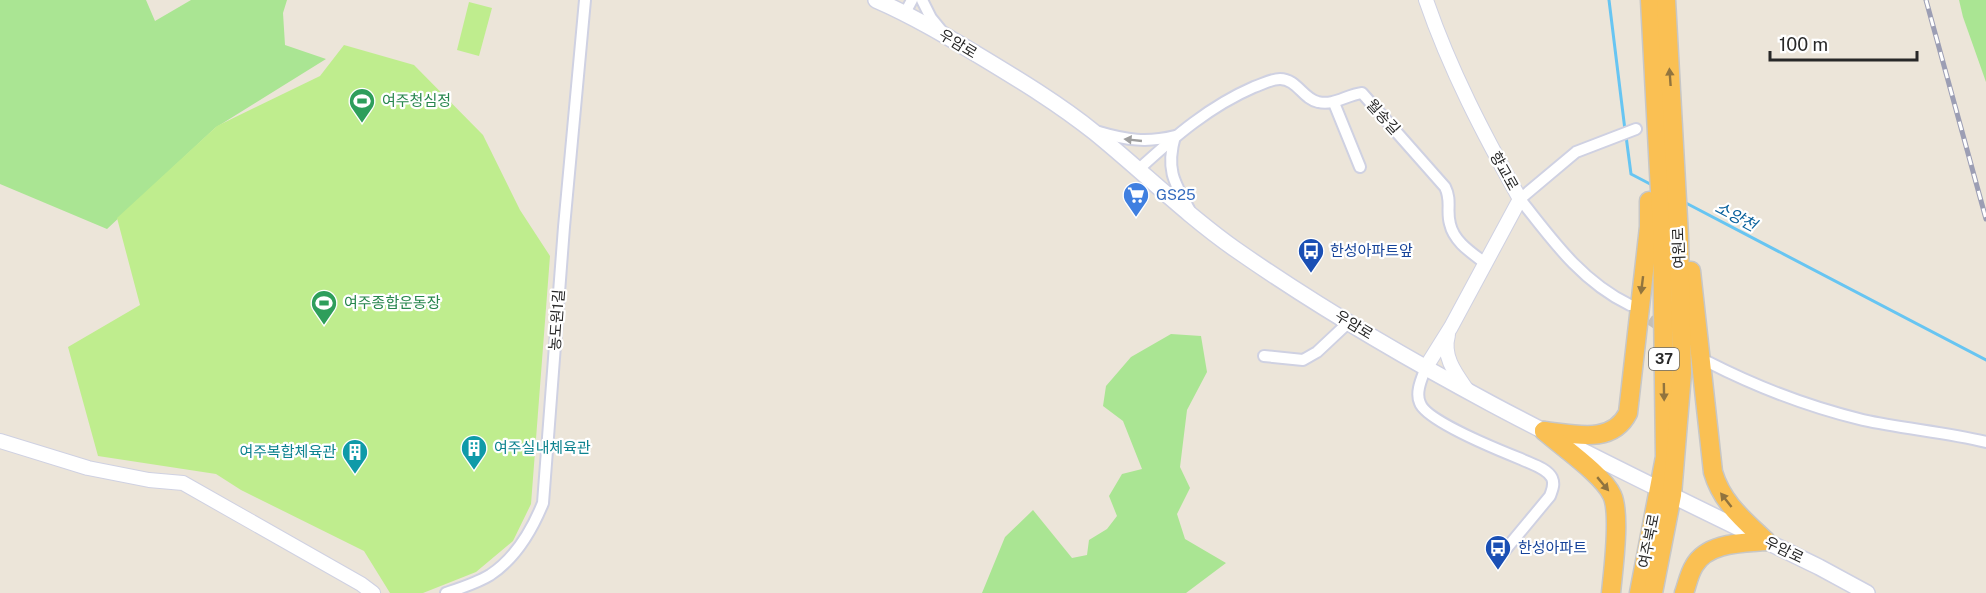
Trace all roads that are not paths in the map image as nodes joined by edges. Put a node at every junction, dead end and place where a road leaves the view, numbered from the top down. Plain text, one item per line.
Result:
1 (585, 0) edge
2 (876, 0) edge
3 (922, 0) edge
4 (1426, 0) edge
5 (1650, 0) edge
6 (1666, 0) edge
7 (909, 6) edge
8 (946, 36) junction
9 (1334, 103) junction
10 (1636, 129) dead end
11 (1091, 130) junction
12 (1666, 132) junction
13 (1175, 136) junction
14 (1360, 167) dead end
15 (1139, 169) junction
16 (1520, 199) junction
17 (1192, 215) junction
18 (1655, 228) junction
19 (1683, 238) junction
20 (1485, 263) junction
21 (1630, 305) tunnel mouth
22 (1349, 322) junction
23 (1451, 327) junction
24 (1264, 356) dead end
25 (1708, 362) dead end
26 (1426, 367) junction
27 (1467, 390) junction
28 (1544, 431) junction
29 (0, 441) edge
30 (1986, 442) edge
31 (1665, 492) junction
32 (1767, 541) junction
33 (1501, 555) dead end
34 (373, 593) edge
35 (446, 593) edge
36 (1611, 593) edge
37 (1639, 593) edge
38 (1653, 593) edge
39 (1684, 593) edge
40 (1867, 593) edge

1 - 35 street, 농도원1길
2 - 7 main road, 우암로
3 - 8 street
4 - 16 street, 향교로
5 - 12 highway, 여원로 / 37
12 -> 6 highway, 여원로 / 37
7 - 8 main road, 우암로
8 - 11 main road, 우암로
9 - 13 street
9 - 14 street
9 - 20 street, 월송길
10 - 16 street
13 -> 11 street
11 - 15 main road, 우암로
12 - 18 highway, 여원로 / 37
12 - 19 highway
13 - 15 street
13 - 17 street
15 - 17 main road, 우암로
16 - 20 street, 향교로
16 - 21 street
17 - 22 main road, 우암로
18 -> 28 highway
18 -> 31 highway, 여원로 / 37
19 - 31 highway, 여원로 / 37
32 -> 19 highway
20 - 23 street, 향교로
22 - 24 street
22 - 26 main road, 우암로
23 - 26 street, 향교로
23 - 27 street
25 - 30 street
26 - 27 main road, 우암로
26 - 33 street
27 - 28 main road, 우암로
28 - 31 main road, 우암로
28 -> 36 highway
29 - 34 street
31 - 32 main road, 우암로
31 - 37 highway, 여주북로 / 37
31 - 38 highway, 여주북로 / 37
32 - 39 highway
32 - 40 main road, 우암로

